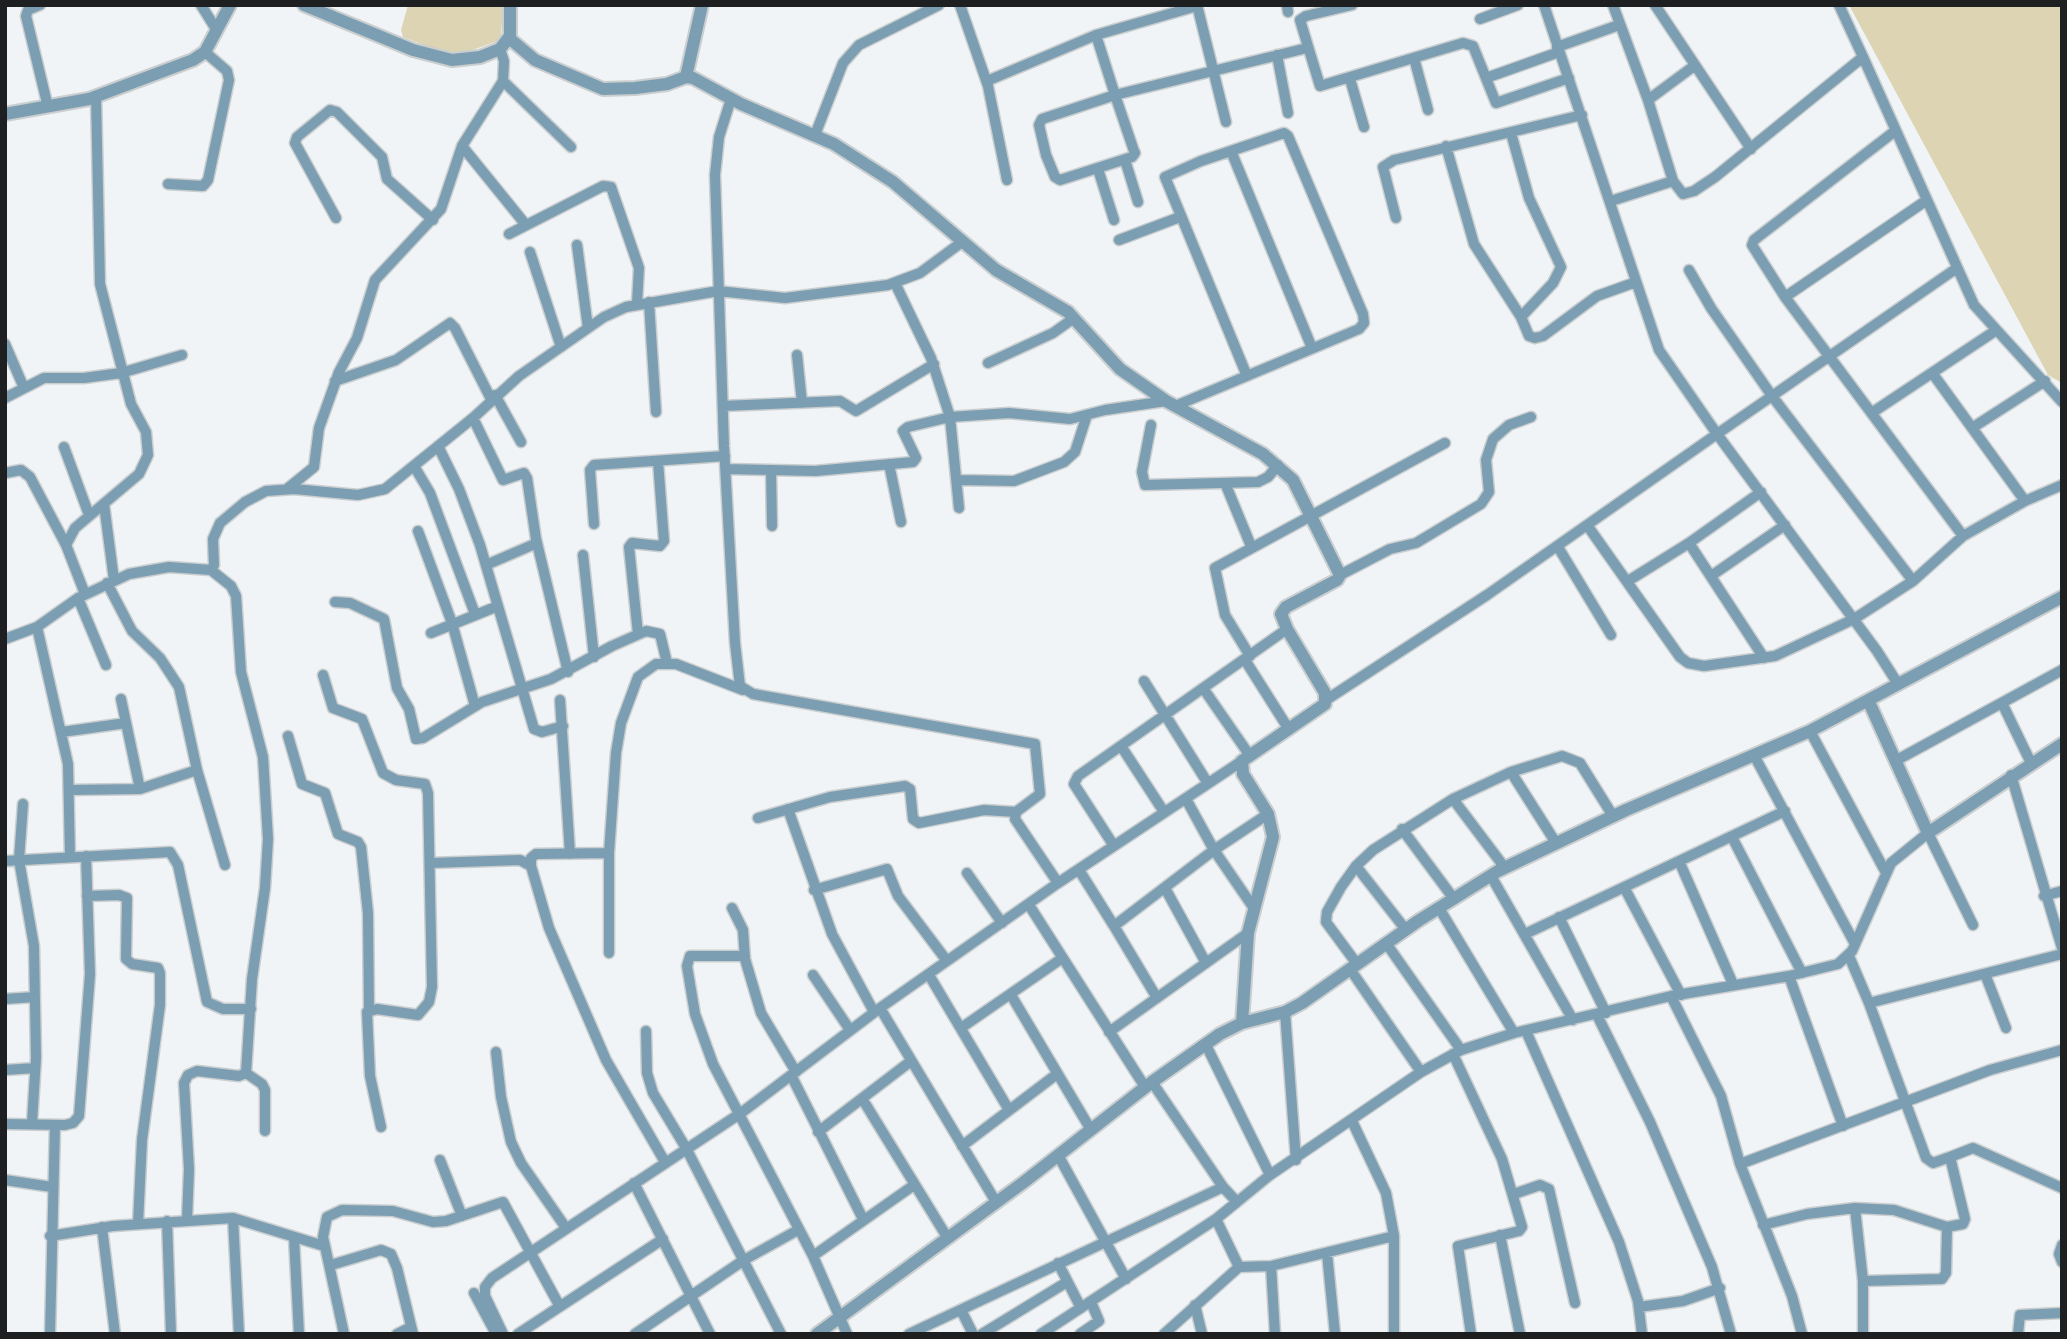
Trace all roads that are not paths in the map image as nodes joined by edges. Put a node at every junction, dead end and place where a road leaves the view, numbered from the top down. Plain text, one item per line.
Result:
1 (40, 5) edge
2 (201, 5) edge
3 (230, 5) edge
4 (304, 5) edge
5 (510, 5) edge
6 (702, 5) edge
7 (939, 5) edge
8 (960, 5) edge
9 (1197, 5) edge
10 (1352, 5) edge
11 (1518, 5) edge
12 (1544, 5) edge
13 (1613, 5) edge
14 (1655, 5) edge
15 (1839, 5) edge
16 (1480, 19) dead end
17 (1619, 25) junction
18 (216, 29) junction
19 (1096, 35) junction
20 (509, 37) junction
21 (1307, 48) junction
22 (500, 49) junction
23 (1558, 50) junction
24 (205, 52) junction
25 (1277, 55) junction
26 (1863, 57) junction
27 (1414, 58) junction
28 (1694, 66) junction
29 (1212, 70) junction
30 (686, 77) junction
31 (1486, 78) junction
32 (1569, 78) junction
33 (1350, 79) junction
34 (503, 81) junction
35 (987, 81) junction
36 (1115, 95) junction
37 (96, 96) junction
38 (731, 99) junction
39 (1648, 100) junction
40 (48, 107) junction
41 (1427, 110) dead end
42 (1288, 113) dead end
43 (5, 114) edge
44 (1583, 115) junction
45 (1226, 122) dead end
46 (1364, 127) dead end
47 (1895, 131) junction
48 (1511, 133) junction
49 (816, 135) junction
50 (462, 146) junction
51 (1446, 146) junction
52 (571, 147) dead end
53 (1751, 149) junction
54 (1231, 151) junction
55 (1125, 160) junction
56 (1098, 169) junction
57 (1007, 180) dead end
58 (1673, 181) junction
59 (168, 184) dead end
60 (1927, 200) junction
61 (1611, 201) junction
62 (1138, 202) dead end
63 (1181, 217) junction
64 (336, 218) dead end
65 (1396, 218) dead end
66 (433, 220) junction
67 (1115, 220) dead end
68 (526, 225) junction
69 (509, 234) dead end
70 (1119, 240) dead end
71 (962, 242) junction
72 (577, 245) dead end
73 (530, 252) dead end
74 (1957, 268) junction
75 (1689, 270) dead end
76 (1636, 282) junction
77 (895, 283) junction
78 (718, 291) junction
79 (1785, 297) junction
80 (649, 302) junction
81 (637, 303) junction
82 (1521, 317) junction
83 (1074, 318) junction
84 (588, 328) junction
85 (1995, 331) junction
86 (5, 344) edge
87 (561, 347) junction
88 (1312, 348) junction
89 (182, 355) dead end
90 (797, 355) dead end
91 (1829, 356) junction
92 (988, 363) dead end
93 (933, 364) junction
94 (121, 373) junction
95 (1933, 374) junction
96 (1247, 376) junction
97 (335, 381) junction
98 (2045, 381) junction
99 (24, 388) junction
100 (1772, 396) junction
101 (493, 397) junction
102 (5, 398) edge
103 (2062, 402) edge
104 (802, 403) junction
105 (1171, 404) junction
106 (723, 406) junction
107 (656, 412) dead end
108 (1873, 412) junction
109 (1087, 415) junction
110 (950, 417) junction
111 (1531, 417) dead end
112 (473, 418) junction
113 (1151, 425) dead end
114 (1972, 428) junction
115 (1717, 434) junction
116 (521, 442) dead end
117 (1445, 443) dead end
118 (438, 446) junction
119 (64, 447) dead end
120 (725, 456) junction
121 (658, 461) junction
122 (889, 464) junction
123 (1278, 465) junction
124 (414, 466) junction
125 (726, 469) junction
126 (771, 470) junction
127 (5, 473) edge
128 (957, 480) junction
129 (1225, 483) junction
130 (2062, 485) edge
131 (287, 489) junction
132 (1761, 492) junction
133 (2025, 501) junction
134 (104, 504) junction
135 (959, 508) dead end
136 (89, 515) junction
137 (1312, 517) junction
138 (901, 523) dead end
139 (594, 524) dead end
140 (1785, 525) junction
141 (772, 526) dead end
142 (1587, 526) junction
143 (418, 531) dead end
144 (1963, 536) junction
145 (1689, 542) junction
146 (537, 543) junction
147 (66, 545) junction
148 (1251, 546) junction
149 (1558, 547) junction
150 (583, 555) dead end
151 (486, 565) junction
152 (211, 570) junction
153 (1340, 575) junction
154 (1711, 576) junction
155 (1628, 581) junction
156 (1913, 581) junction
157 (111, 582) junction
158 (82, 596) junction
159 (2062, 597) edge
160 (335, 602) dead end
161 (498, 606) junction
162 (475, 614) junction
163 (1853, 619) junction
164 (452, 623) junction
165 (37, 627) junction
166 (1287, 629) junction
167 (431, 633) dead end
168 (638, 634) junction
169 (1611, 635) dead end
170 (5, 639) edge
171 (593, 657) junction
172 (1247, 658) junction
173 (1764, 658) junction
174 (667, 663) junction
175 (106, 665) dead end
176 (2062, 670) edge
177 (568, 672) junction
178 (323, 674) dead end
179 (1144, 681) dead end
180 (1898, 684) junction
181 (1203, 688) junction
182 (524, 689) junction
183 (743, 691) junction
184 (121, 699) dead end
185 (560, 699) dead end
186 (1326, 700) junction
187 (1869, 702) junction
188 (2002, 703) junction
189 (475, 706) junction
190 (1167, 714) junction
191 (126, 723) junction
192 (563, 726) junction
193 (1288, 728) junction
194 (1810, 731) junction
195 (62, 732) junction
196 (288, 736) dead end
197 (2062, 744) edge
198 (1121, 746) junction
199 (1245, 757) junction
200 (1755, 757) junction
201 (1897, 760) junction
202 (2031, 763) junction
203 (197, 770) junction
204 (1511, 772) junction
205 (2011, 775) junction
206 (1208, 782) junction
207 (140, 789) junction
208 (69, 790) junction
209 (1186, 799) junction
210 (1453, 799) junction
211 (23, 804) dead end
212 (789, 809) junction
213 (1785, 811) junction
214 (1016, 812) junction
215 (1164, 812) junction
216 (1268, 814) junction
217 (1613, 816) junction
218 (758, 818) dead end
219 (1402, 829) junction
220 (1928, 833) junction
221 (1732, 837) junction
222 (1556, 843) junction
223 (1114, 846) junction
224 (1214, 850) junction
225 (609, 853) junction
226 (570, 854) junction
227 (86, 856) junction
228 (69, 857) junction
229 (19, 860) junction
230 (5, 861) edge
231 (1679, 861) junction
232 (431, 863) junction
233 (225, 865) dead end
234 (531, 866) junction
235 (1356, 866) junction
236 (1505, 868) junction
237 (1079, 870) junction
238 (1885, 871) junction
239 (967, 873) dead end
240 (1491, 876) junction
241 (1058, 883) junction
242 (1624, 887) junction
243 (1164, 888) junction
244 (814, 890) junction
245 (2062, 891) edge
246 (87, 896) junction
247 (2044, 896) junction
248 (1454, 899) junction
249 (1029, 905) junction
250 (1253, 907) junction
251 (732, 908) dead end
252 (1439, 908) junction
253 (1559, 917) junction
254 (1002, 923) junction
255 (1973, 925) dead end
256 (1114, 926) junction
257 (1406, 930) junction
258 (1248, 933) junction
259 (1525, 934) junction
260 (1386, 943) junction
261 (1855, 944) junction
262 (2062, 948) edge
263 (609, 953) dead end
264 (2062, 954) edge
265 (745, 956) junction
266 (1849, 956) junction
267 (1061, 959) junction
268 (947, 961) junction
269 (1206, 963) junction
270 (1353, 967) junction
271 (1802, 973) junction
272 (1985, 974) junction
273 (813, 975) dead end
274 (929, 975) junction
275 (1789, 976) junction
276 (1733, 985) junction
277 (1011, 995) junction
278 (1676, 996) junction
279 (35, 997) junction
280 (1157, 998) junction
281 (5, 999) edge
282 (1869, 1003) junction
283 (251, 1009) junction
284 (369, 1010) junction
285 (877, 1010) junction
286 (1286, 1012) junction
287 (1602, 1014) junction
288 (1573, 1020) junction
289 (1242, 1023) junction
290 (961, 1028) junction
291 (2006, 1028) dead end
292 (850, 1030) junction
293 (646, 1031) dead end
294 (1526, 1031) junction
295 (1109, 1032) junction
296 (1514, 1033) junction
297 (1206, 1045) junction
298 (2062, 1050) edge
299 (496, 1052) dead end
300 (1457, 1052) junction
301 (911, 1061) junction
302 (35, 1068) junction
303 (5, 1070) edge
304 (1421, 1072) junction
305 (246, 1073) junction
306 (794, 1074) junction
307 (1057, 1074) junction
308 (1148, 1084) junction
309 (863, 1100) junction
310 (1905, 1102) junction
311 (1009, 1110) junction
312 (741, 1113) junction
313 (1352, 1121) junction
314 (32, 1123) junction
315 (5, 1124) edge
316 (55, 1125) junction
317 (1843, 1126) junction
318 (381, 1127) dead end
319 (1091, 1129) junction
320 (265, 1131) dead end
321 (818, 1132) junction
322 (962, 1146) junction
323 (686, 1148) junction
324 (1058, 1155) junction
325 (1950, 1157) junction
326 (440, 1160) dead end
327 (1296, 1160) junction
328 (665, 1162) junction
329 (1740, 1164) junction
330 (1270, 1175) junction
331 (5, 1180) edge
332 (634, 1183) junction
333 (914, 1185) junction
334 (52, 1187) junction
335 (1223, 1187) junction
336 (2062, 1188) edge
337 (1514, 1194) junction
338 (996, 1202) junction
339 (1237, 1202) junction
340 (1856, 1208) junction
341 (462, 1216) junction
342 (233, 1218) junction
343 (863, 1219) junction
344 (1216, 1219) junction
345 (187, 1220) junction
346 (167, 1222) junction
347 (138, 1224) junction
348 (1763, 1226) junction
349 (102, 1227) junction
350 (1947, 1227) junction
351 (566, 1228) junction
352 (798, 1230) junction
353 (1500, 1235) junction
354 (50, 1236) junction
355 (1105, 1236) junction
356 (1394, 1236) junction
357 (947, 1237) junction
358 (293, 1238) junction
359 (663, 1239) junction
360 (2062, 1245) edge
361 (324, 1246) junction
362 (530, 1252) junction
363 (1327, 1253) junction
364 (813, 1256) junction
365 (744, 1260) junction
366 (2062, 1262) edge
367 (1058, 1263) junction
368 (331, 1265) junction
369 (1271, 1266) junction
370 (1240, 1267) junction
371 (1126, 1279) junction
372 (1863, 1281) junction
373 (1068, 1282) junction
374 (1720, 1288) junction
375 (474, 1293) dead end
376 (691, 1294) junction
377 (1091, 1302) junction
378 (1575, 1303) dead end
379 (559, 1305) junction
380 (1195, 1305) junction
381 (1639, 1307) junction
382 (1082, 1308) junction
383 (961, 1310) junction
384 (2062, 1313) edge
385 (841, 1318) junction
386 (412, 1330) edge
387 (637, 1333) edge
388 (1166, 1333) edge
389 (50, 1334) edge
390 (115, 1334) edge
391 (170, 1334) edge
392 (239, 1334) edge
393 (299, 1334) edge
394 (344, 1334) edge
395 (397, 1334) edge
396 (496, 1334) edge
397 (503, 1334) edge
398 (518, 1334) edge
399 (710, 1334) edge
400 (780, 1334) edge
401 (817, 1334) edge
402 (847, 1334) edge
403 (909, 1334) edge
404 (974, 1334) edge
405 (982, 1334) edge
406 (1041, 1334) edge
407 (1080, 1334) edge
408 (1202, 1334) edge
409 (1275, 1334) edge
410 (1335, 1334) edge
411 (1394, 1334) edge
412 (1471, 1334) edge
413 (1520, 1334) edge
414 (1642, 1334) edge
415 (1731, 1334) edge
416 (1802, 1334) edge
417 (1863, 1334) edge
418 (2018, 1334) edge

1 - 40 street
2 - 18 street
3 - 18 street
4 - 22 street
5 - 20 street
6 - 30 street
7 - 49 street
8 - 35 street
9 - 19 street
9 - 29 street
10 - 21 street
11 - 16 street
12 - 23 street
13 - 17 street
14 - 28 street
15 - 26 street
17 - 23 street
17 - 39 street
18 - 24 street
19 - 35 street
19 - 36 street
20 - 22 street
20 - 30 street
21 - 25 street
21 - 33 street
22 - 34 street
23 - 31 street
23 - 32 street
24 - 37 street
24 - 59 street
25 - 29 street
25 - 42 street
26 - 47 street
26 - 53 street
27 - 31 street
27 - 33 street
27 - 41 street
28 - 39 street
28 - 53 street
29 - 36 street
29 - 45 street
30 - 38 street
31 - 32 street
32 - 44 street
33 - 46 street
34 - 50 street
34 - 52 street
35 - 57 street
36 - 55 street
36 - 56 street
37 - 40 street
37 - 94 street
38 - 49 street
38 - 78 street
39 - 58 street
40 - 43 street
44 - 48 street
44 - 61 street
47 - 60 street
47 - 79 street
48 - 51 street
48 - 82 street
49 - 71 street
50 - 66 street
50 - 68 street
51 - 65 street
51 - 82 street
53 - 58 street
54 - 63 street
54 - 88 street
54 - 88 street
55 - 56 street
55 - 62 street
56 - 67 street
58 - 61 street
60 - 74 street
60 - 79 street
61 - 76 street
63 - 70 street
63 - 96 street
64 - 66 street
66 - 97 street
68 - 69 street
68 - 81 street
71 - 77 street
71 - 83 street
72 - 84 street
73 - 87 street
74 - 85 street
74 - 91 street
75 - 100 street
76 - 82 street
76 - 115 street
77 - 78 street
77 - 93 street
78 - 80 street
78 - 106 street
79 - 91 street
80 - 81 street
80 - 107 street
81 - 84 street
83 - 92 street
83 - 105 street
84 - 87 street
85 - 95 street
85 - 98 street
86 - 99 street
87 - 101 street
88 - 96 street
89 - 94 street
90 - 104 street
91 - 100 street
91 - 108 street
93 - 104 street
93 - 110 street
94 - 99 street
94 - 134 street
95 - 108 street
95 - 114 street
96 - 105 street
97 - 101 street
97 - 131 street
98 - 103 street
98 - 114 street
99 - 102 street
100 - 115 street
100 - 156 street
101 - 112 street
101 - 116 street
104 - 106 street
105 - 109 street
105 - 123 street
106 - 120 street
108 - 144 street
109 - 110 street
109 - 128 street
110 - 122 street
110 - 128 street
111 - 153 street
112 - 118 street
112 - 146 street
113 - 129 street
114 - 133 street
115 - 132 street
115 - 142 street
117 - 137 street
118 - 124 street
118 - 151 street
119 - 136 street
120 - 121 street
120 - 125 street
121 - 139 street
121 - 168 street
122 - 126 street
122 - 138 street
123 - 129 street
123 - 137 street
124 - 131 street
124 - 162 street
125 - 126 street
125 - 183 street
126 - 141 street
127 - 147 street
128 - 135 street
129 - 148 street
130 - 133 street
131 - 152 street
132 - 140 street
132 - 145 street
133 - 144 street
134 - 136 street
134 - 157 street
136 - 147 street
137 - 148 street
137 - 153 street
140 - 154 street
140 - 163 street
142 - 149 street
142 - 155 street
143 - 164 street
144 - 156 street
145 - 154 street
145 - 155 street
146 - 151 street
146 - 177 street
147 - 158 street
148 - 172 street
149 - 169 street
149 - 186 street
150 - 171 street
151 - 161 street
152 - 157 street
152 - 283 street
153 - 166 street
154 - 173 street
155 - 173 street
156 - 163 street
157 - 158 street
157 - 203 street
158 - 165 street
158 - 175 street
159 - 180 street
160 - 189 street
161 - 162 street
161 - 182 street
162 - 164 street
163 - 173 street
163 - 180 street
164 - 167 street
164 - 189 street
165 - 170 street
165 - 195 street
166 - 172 street
166 - 186 street
168 - 171 street
168 - 174 street
171 - 177 street
172 - 181 street
172 - 193 street
174 - 183 street
174 - 225 street
176 - 188 street
177 - 182 street
178 - 232 street
179 - 190 street
180 - 187 street
181 - 190 street
181 - 199 street
182 - 189 street
182 - 192 street
183 - 214 street
184 - 191 street
185 - 192 street
186 - 193 street
187 - 194 street
187 - 201 street
188 - 201 street
188 - 202 street
190 - 198 street
190 - 206 street
191 - 195 street
191 - 207 street
192 - 226 street
193 - 199 street
194 - 200 street
194 - 238 street
195 - 208 street
196 - 284 street
197 - 202 street
198 - 215 street
198 - 223 street
199 - 206 street
199 - 216 street
200 - 213 street
200 - 217 street
201 - 220 street
202 - 205 street
203 - 207 street
203 - 233 street
204 - 210 street
204 - 217 street
204 - 222 street
205 - 220 street
205 - 247 street
206 - 209 street
207 - 208 street
208 - 228 street
209 - 215 street
209 - 224 street
210 - 219 street
210 - 236 street
211 - 229 street
212 - 214 street
212 - 218 street
212 - 244 street
213 - 221 street
213 - 261 street
214 - 241 street
215 - 223 street
216 - 224 street
216 - 250 street
217 - 222 street
219 - 235 street
219 - 248 street
220 - 238 street
220 - 255 street
221 - 231 street
221 - 271 street
222 - 236 street
223 - 237 street
224 - 243 street
224 - 250 street
225 - 226 street
225 - 263 street
226 - 234 street
227 - 228 street
227 - 246 street
227 - 283 street
228 - 229 street
229 - 230 street
229 - 279 street
231 - 242 street
231 - 276 street
232 - 234 street
232 - 284 street
234 - 328 street
235 - 257 street
235 - 270 street
236 - 240 street
237 - 241 street
237 - 256 street
238 - 261 street
239 - 254 street
240 - 248 street
240 - 259 street
241 - 249 street
242 - 253 street
242 - 278 street
243 - 256 street
243 - 269 street
244 - 268 street
244 - 285 street
245 - 247 street
246 - 316 street
246 - 347 street
247 - 262 street
248 - 252 street
249 - 254 street
249 - 267 street
250 - 258 street
251 - 265 street
252 - 257 street
252 - 296 street
253 - 259 street
253 - 287 street
254 - 268 street
256 - 280 street
257 - 260 street
258 - 269 street
258 - 289 street
259 - 288 street
260 - 270 street
260 - 300 street
261 - 266 street
264 - 272 street
265 - 306 street
265 - 312 street
266 - 271 street
266 - 282 street
267 - 277 street
267 - 295 street
268 - 274 street
269 - 280 street
270 - 286 street
270 - 304 street
271 - 275 street
272 - 282 street
272 - 291 street
273 - 292 street
274 - 285 street
274 - 290 street
275 - 276 street
275 - 317 street
276 - 278 street
277 - 290 street
277 - 307 street
278 - 287 street
278 - 329 street
279 - 281 street
279 - 302 street
280 - 295 street
282 - 310 street
283 - 305 street
284 - 318 street
285 - 292 street
285 - 301 street
286 - 289 street
286 - 327 street
287 - 288 street
287 - 374 street
288 - 294 street
289 - 297 street
290 - 311 street
292 - 306 street
293 - 323 street
294 - 296 street
294 - 381 street
295 - 308 street
296 - 300 street
297 - 308 street
297 - 330 street
298 - 310 street
299 - 351 street
300 - 304 street
300 - 337 street
301 - 309 street
301 - 322 street
302 - 303 street
302 - 314 street
304 - 313 street
305 - 320 street
305 - 345 street
306 - 312 street
306 - 321 street
307 - 311 street
307 - 319 street
308 - 319 street
308 - 335 street
309 - 321 street
309 - 333 street
310 - 317 street
310 - 325 street
311 - 322 street
312 - 323 street
312 - 352 street
313 - 327 street
313 - 356 street
314 - 315 street
314 - 316 street
316 - 334 street
317 - 329 street
319 - 324 street
321 - 343 street
322 - 338 street
323 - 328 street
323 - 365 street
324 - 338 street
324 - 355 street
325 - 336 street
325 - 350 street
326 - 341 street
327 - 330 street
328 - 332 street
329 - 348 street
330 - 339 street
331 - 334 street
332 - 351 street
332 - 359 street
333 - 343 street
333 - 357 street
334 - 354 street
335 - 339 street
335 - 355 street
337 - 353 street
337 - 378 street
338 - 357 street
339 - 344 street
340 - 348 street
340 - 350 street
340 - 372 street
341 - 361 street
341 - 362 street
342 - 345 street
342 - 358 street
342 - 392 street
343 - 364 street
344 - 370 street
344 - 371 street
345 - 346 street
346 - 347 street
346 - 391 street
347 - 349 street
348 - 416 street
349 - 354 street
349 - 390 street
350 - 372 street
351 - 362 street
352 - 364 street
352 - 365 street
353 - 412 street
353 - 413 street
354 - 389 street
355 - 367 street
355 - 371 street
356 - 363 street
356 - 411 street
357 - 385 street
358 - 361 street
358 - 393 street
359 - 376 street
359 - 379 street
360 - 366 street
361 - 368 street
362 - 379 street
362 - 397 street
363 - 369 street
363 - 410 street
364 - 385 street
365 - 376 street
365 - 400 street
367 - 373 street
367 - 383 street
368 - 386 street
368 - 394 street
369 - 370 street
369 - 409 street
370 - 380 street
371 - 377 street
372 - 417 street
373 - 382 street
373 - 405 street
374 - 381 street
374 - 415 street
375 - 396 street
376 - 387 street
376 - 399 street
377 - 382 street
377 - 407 street
379 - 398 street
380 - 388 street
380 - 408 street
381 - 414 street
382 - 406 street
383 - 403 street
383 - 404 street
384 - 418 street
385 - 401 street
385 - 402 street
386 - 395 street

